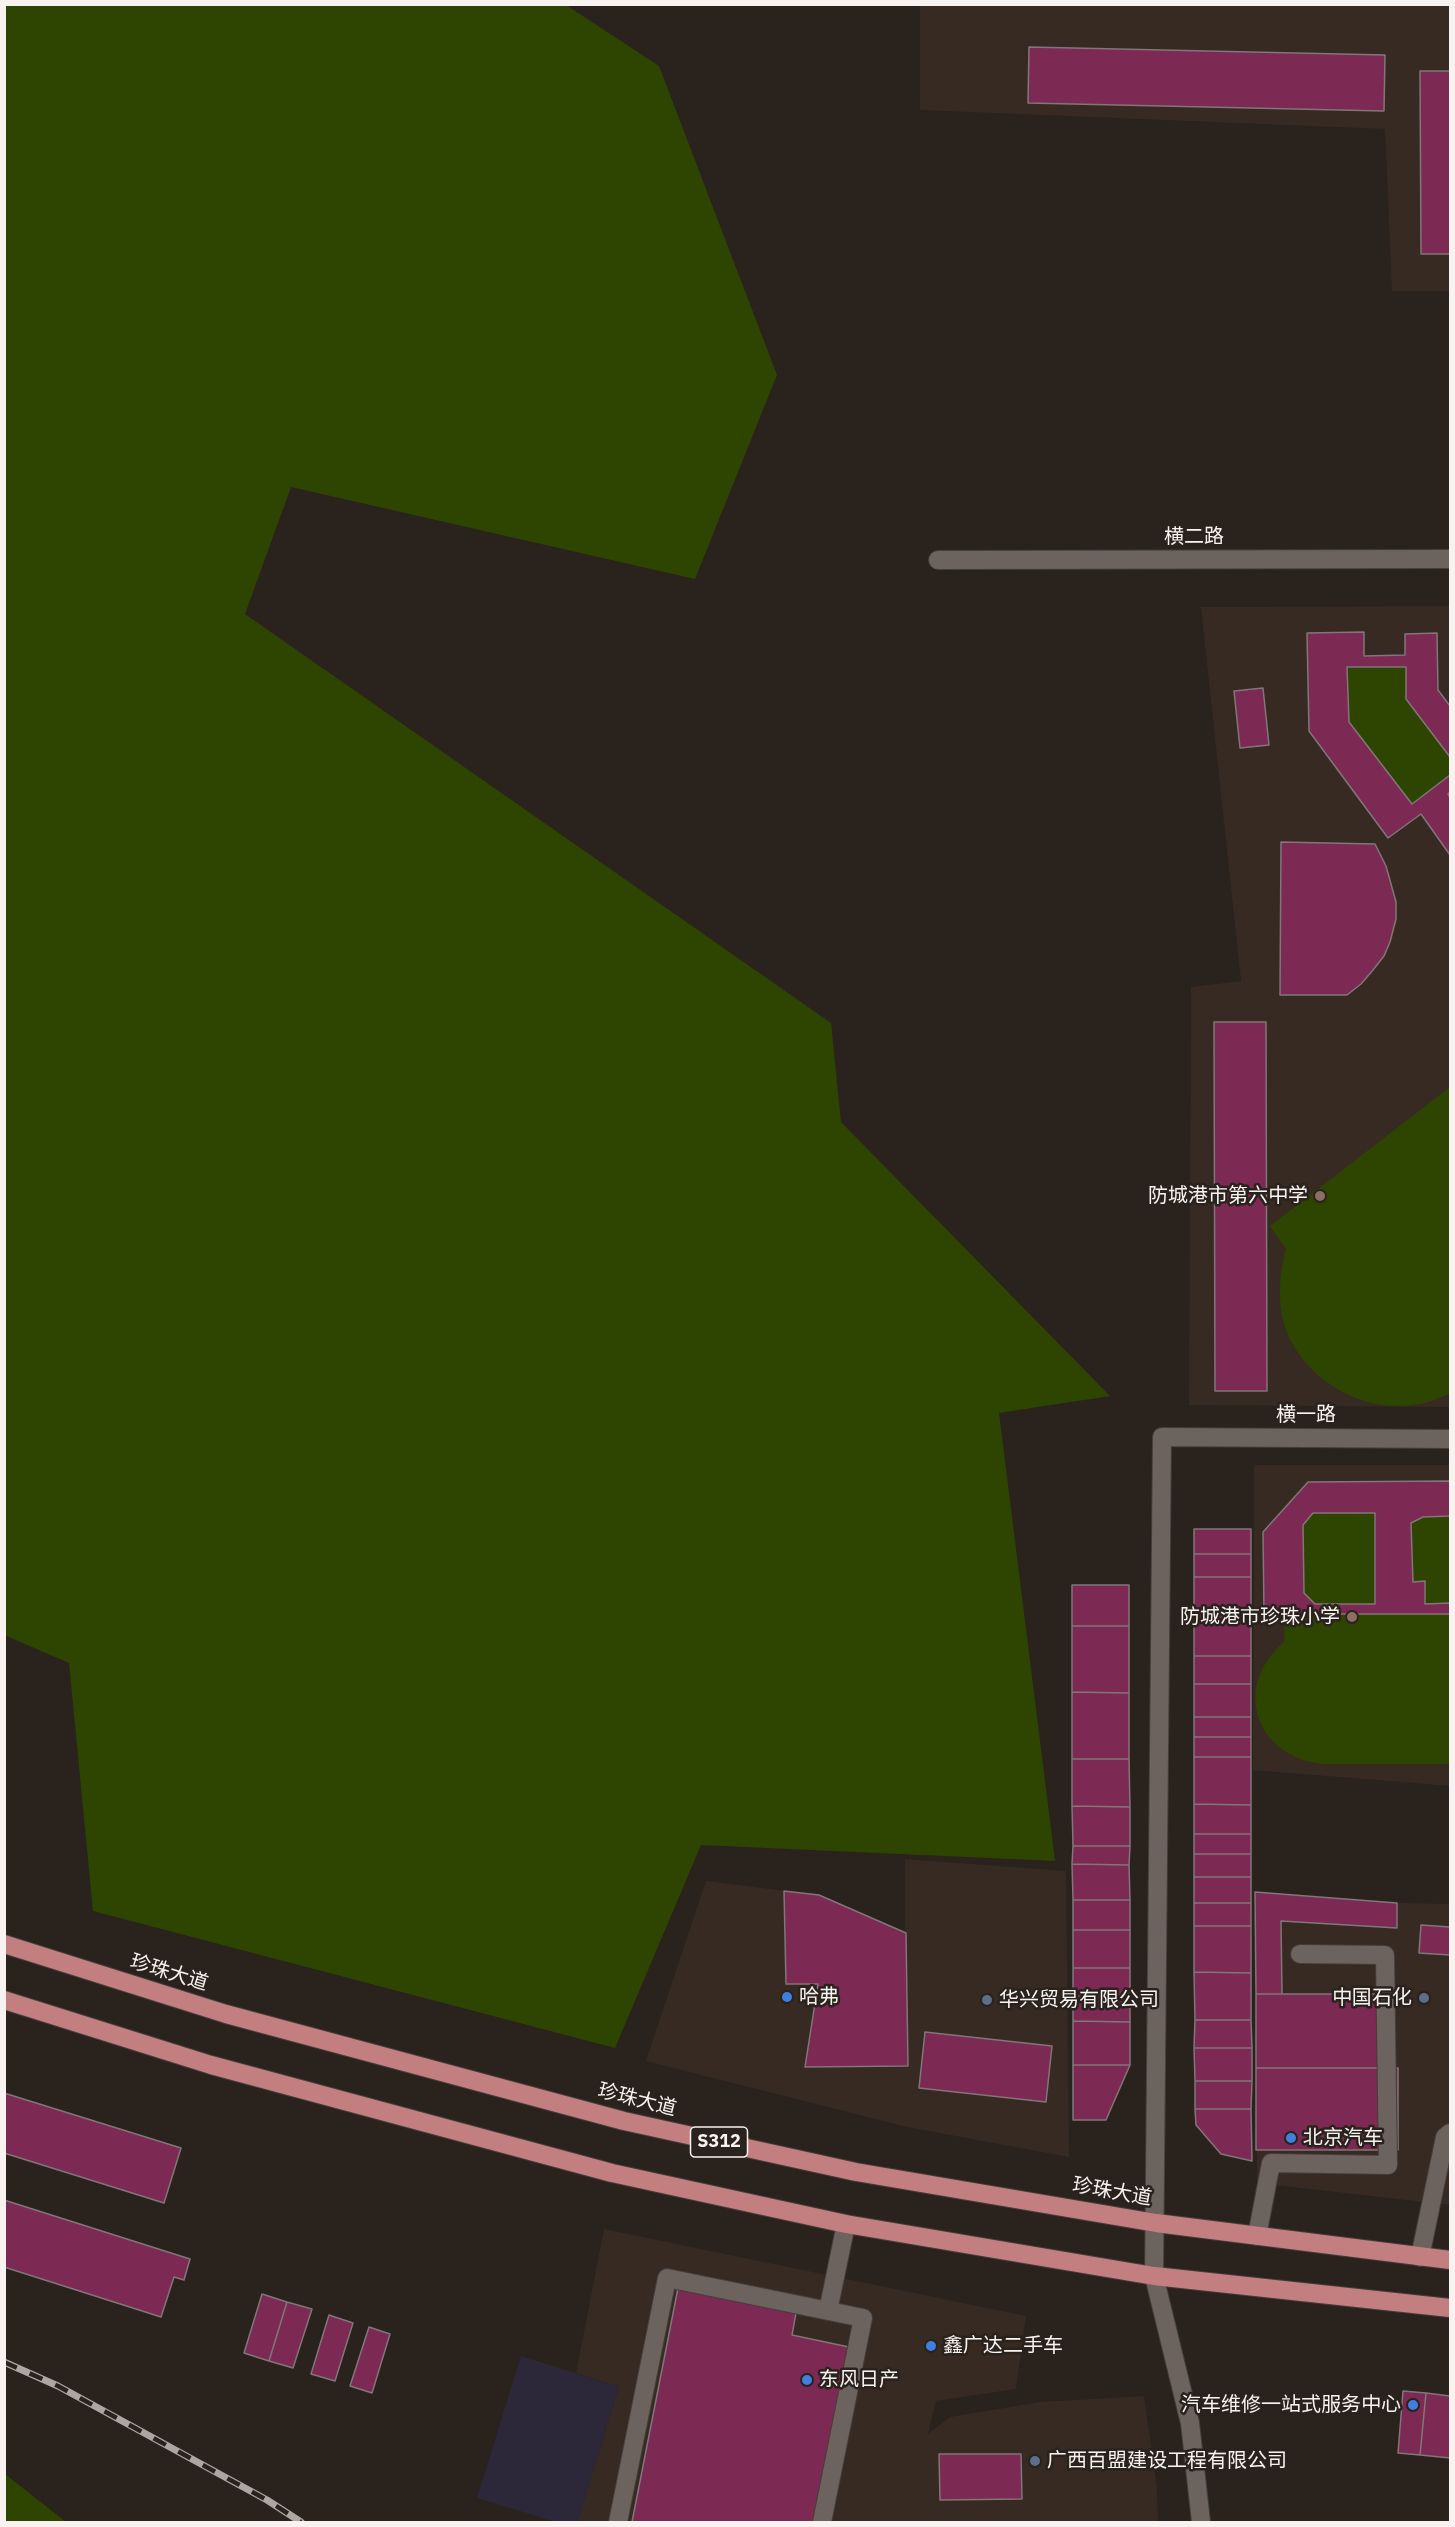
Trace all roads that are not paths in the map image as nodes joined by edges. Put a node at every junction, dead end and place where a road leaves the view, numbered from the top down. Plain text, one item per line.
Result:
1 (1450, 559) edge
2 (938, 560) dead end
3 (1450, 1439) edge
4 (4, 1944) edge
5 (1299, 1954) dead end
6 (4, 2000) edge
7 (1450, 2133) edge
8 (1156, 2223) junction
9 (846, 2224) junction
10 (1257, 2236) junction
11 (1420, 2257) junction
12 (1450, 2260) edge
13 (1154, 2276) junction
14 (1450, 2308) edge
15 (828, 2311) junction
16 (618, 2523) edge
17 (822, 2523) edge
18 (1201, 2523) edge

1 - 2 street, 横二路
3 - 8 street, 横一路
4 - 8 main road, 珍珠大道 / S312
5 - 10 street
6 - 9 main road
7 - 11 street
8 - 10 main road, 珍珠大道 / S312
8 - 13 street
9 - 13 main road
9 - 15 street
10 - 11 main road, 珍珠大道 / S312
11 - 12 main road, 珍珠大道 / S312
13 - 14 main road
13 - 18 street
15 - 16 street
15 - 17 street

